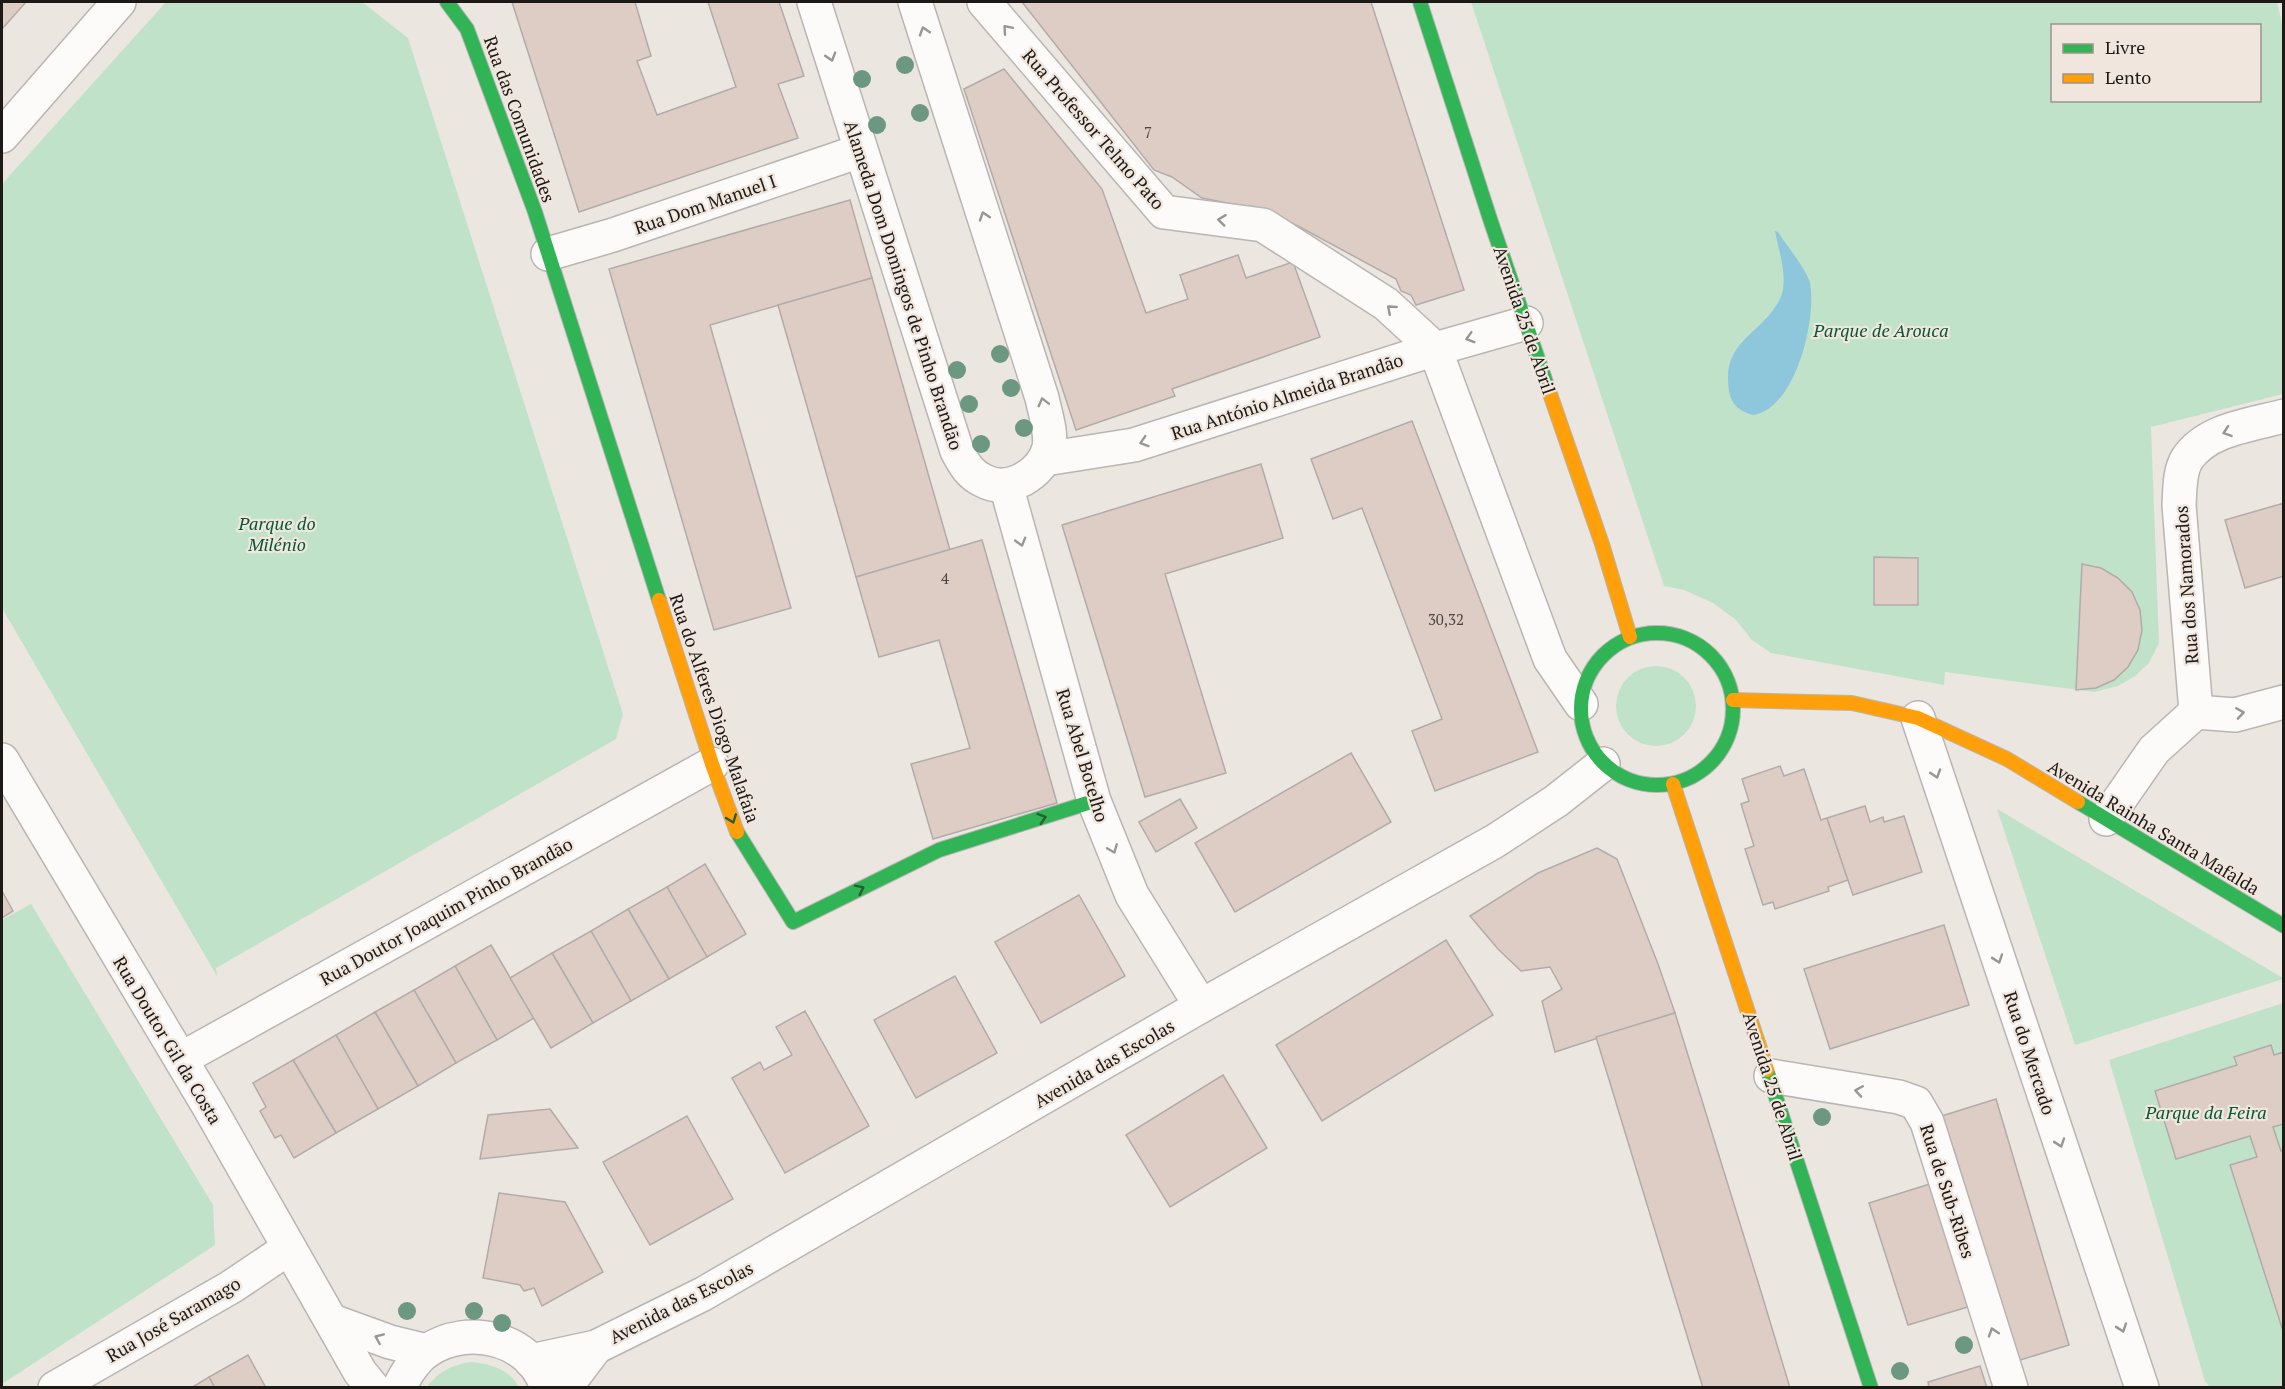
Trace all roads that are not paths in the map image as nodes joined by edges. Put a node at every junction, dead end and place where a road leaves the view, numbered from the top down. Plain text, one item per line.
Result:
1 (119, 2) edge
2 (447, 2) edge
3 (814, 2) edge
4 (915, 2) edge
5 (984, 2) edge
6 (1420, 2) edge
7 (2, 136) edge
8 (860, 151) junction
9 (548, 254) junction
10 (1526, 323) junction
11 (1435, 349) junction
12 (2283, 416) edge
13 (1045, 459) junction
14 (1006, 485) junction
15 (1630, 637) junction
16 (1733, 700) junction
17 (2283, 702) edge
18 (1581, 704) junction
19 (2196, 712) junction
20 (1918, 718) junction
21 (2, 760) edge
22 (712, 764) junction
23 (1603, 764) junction
24 (1673, 784) junction
25 (1094, 801) junction
26 (2106, 819) junction
27 (2283, 926) edge
28 (1201, 1006) junction
29 (181, 1059) junction
30 (1771, 1076) junction
31 (289, 1248) junction
32 (332, 1321) junction
33 (596, 1347) junction
34 (427, 1351) junction
35 (539, 1374) edge
36 (56, 1388) edge
37 (373, 1388) edge
38 (399, 1388) edge
39 (565, 1388) edge
40 (1871, 1388) edge
41 (2011, 1388) edge
42 (2142, 1388) edge

1 - 7 street
2 - 9 main road, Rua das Comunidades
3 -> 8 street, Alameda Dom Domingos de Pinho Brandão
13 -> 4 street
11 -> 5 street, Rua Professor Telmo Pato
6 - 10 main road, Avenida 25 de Abril
8 - 9 street, Rua Dom Manuel I
8 - 14 street, Alameda Dom Domingos de Pinho Brandão
9 - 22 main road, Rua do Alferes Diogo Malafaia
10 -> 11 street, Rua António Almeida Brandão
10 - 15 main road, Avenida 25 de Abril
11 -> 13 street, Rua António Almeida Brandão
11 - 18 street
12 -> 19 street, Rua dos Namorados
13 - 14 street
14 -> 25 street, Rua Abel Botelho
15 - 16 main road
15 - 18 main road
16 - 20 main road, Avenida Rainha Santa Mafalda
16 - 24 main road
19 -> 17 street
18 - 23 main road
19 - 26 street
20 - 26 main road, Avenida Rainha Santa Mafalda
20 -> 42 street, Rua do Mercado
21 - 29 street, Rua Doutor Gil da Costa
22 -> 25 main road, Rua do Alferes Diogo Malafaia
22 - 29 street, Rua Doutor Joaquim Pinho Brandão
23 - 24 main road
23 - 28 street, Avenida das Escolas
24 - 30 main road, Avenida 25 de Abril
25 -> 28 street, Rua Abel Botelho
26 - 27 main road, Avenida Rainha Santa Mafalda
28 - 33 street, Avenida das Escolas
29 - 31 street, Rua Doutor Gil da Costa
30 - 40 main road, Avenida 25 de Abril
41 -> 30 street, Rua de Sub-Ribes
31 - 32 street, Rua Doutor Gil da Costa
31 - 36 street, Rua José Saramago
34 -> 32 street
32 - 37 street, Rua Doutor Gil da Costa
33 - 35 street, Avenida das Escolas
33 - 39 street, Avenida das Escolas
34 - 35 street
34 - 38 street

